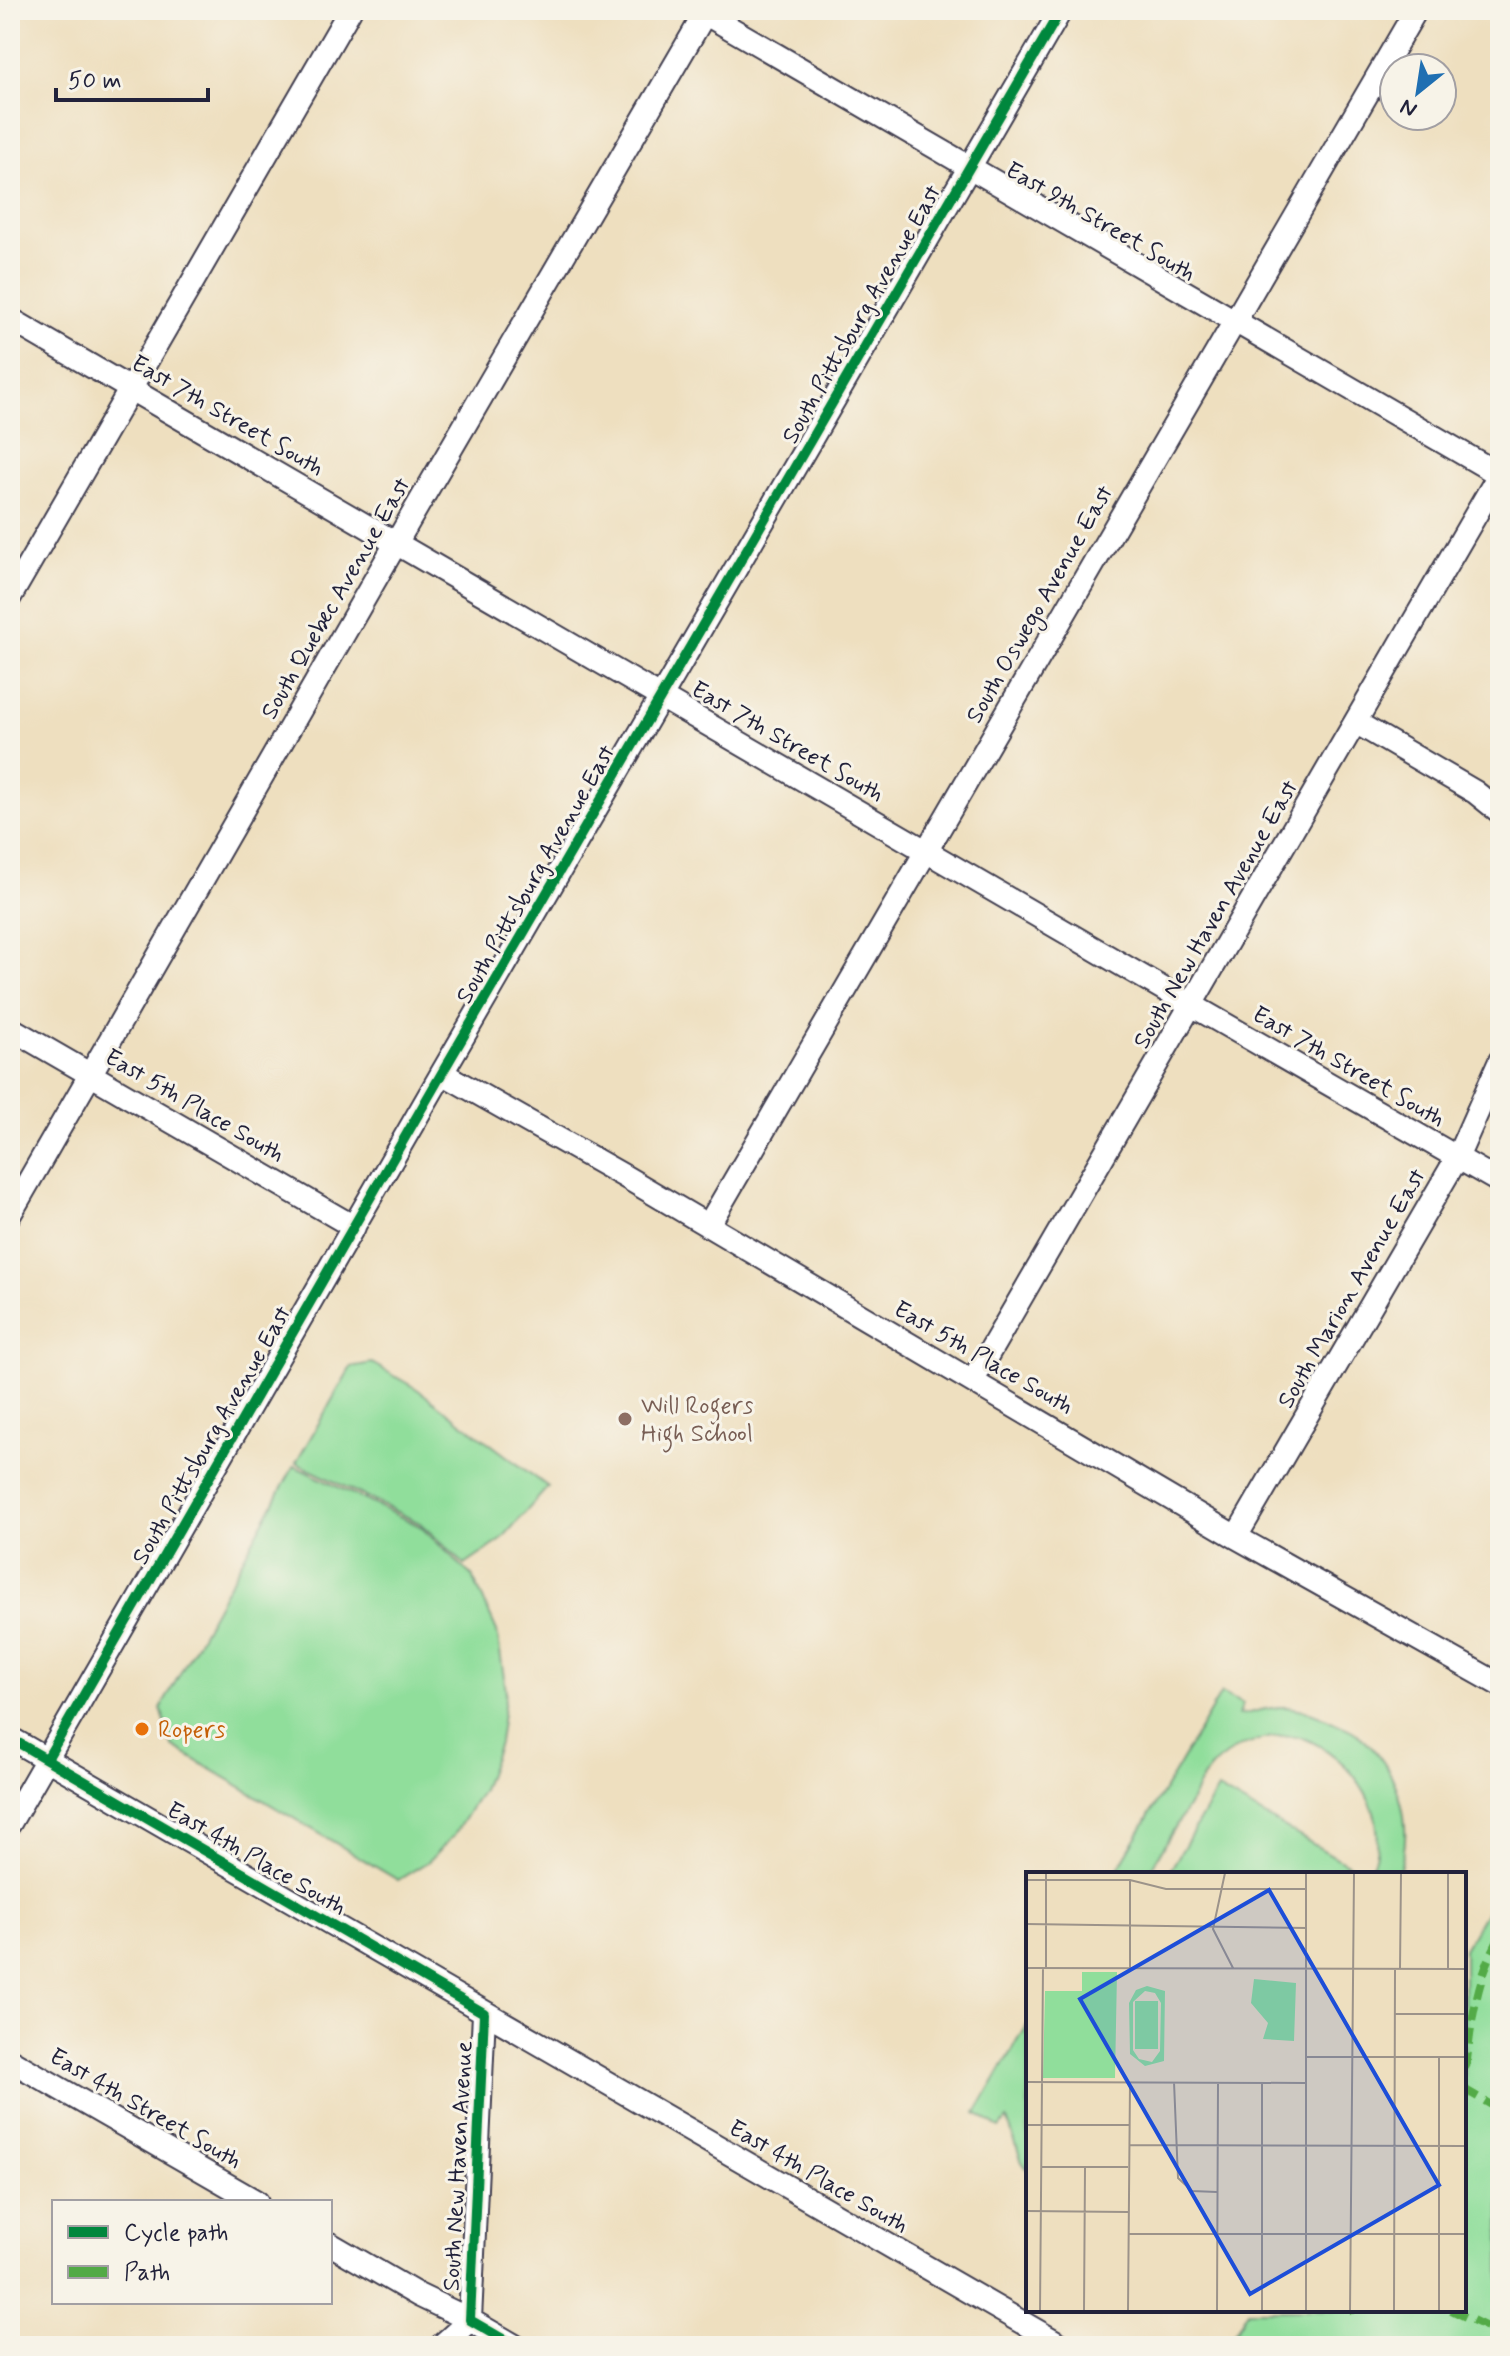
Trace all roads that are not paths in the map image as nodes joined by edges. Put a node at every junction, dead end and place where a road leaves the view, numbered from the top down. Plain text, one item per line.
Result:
1 (350, 10) edge
2 (1061, 10) edge
3 (1416, 10) edge
4 (704, 11) edge
5 (969, 168) junction
6 (10, 319) edge
7 (1234, 321) junction
8 (130, 389) junction
9 (1500, 474) edge
10 (396, 543) junction
11 (10, 597) edge
12 (661, 698) junction
13 (1357, 723) junction
14 (1500, 812) edge
15 (926, 850) junction
16 (1191, 1005) junction
17 (10, 1028) edge
18 (1500, 1061) edge
19 (442, 1073) junction
20 (91, 1075) junction
21 (1457, 1158) junction
22 (1500, 1182) edge
23 (10, 1214) edge
24 (708, 1226) junction
25 (354, 1227) junction
26 (973, 1380) junction
27 (1236, 1537) junction
28 (1500, 1685) edge
29 (10, 1738) edge
30 (47, 1759) junction
31 (10, 1823) edge
32 (484, 2013) junction
33 (10, 2060) edge
34 (254, 2200) edge
35 (332, 2245) edge
36 (470, 2320) junction
37 (441, 2346) edge
38 (515, 2346) edge
39 (1063, 2346) edge

1 - 8 street
2 - 5 street, South Pittsburg Avenue East
3 - 7 street, South Oswego Avenue East
4 - 5 street, East 9th Street South
4 - 10 street, South Quebec Avenue East
5 - 7 street, East 9th Street South
5 - 12 street, South Pittsburg Avenue East
6 - 8 street, East 7th Street South
7 - 9 street, East 9th Street South
7 - 15 street, South Oswego Avenue East
8 - 10 street, East 7th Street South
8 - 11 street
9 - 13 street, South New Haven Avenue East
10 - 12 street, East 7th Street South
10 - 20 street, South Quebec Avenue East
12 - 15 street, East 7th Street South
12 - 19 street, South Pittsburg Avenue East
13 - 14 street
13 - 16 street, South New Haven Avenue East
15 - 16 street, East 7th Street South
15 - 24 street, South Oswego Avenue East
16 - 21 street, East 7th Street South
16 - 26 street, South New Haven Avenue East
17 - 20 street, East 5th Place South
18 - 21 street, South Marion Avenue East
19 - 24 street, East 5th Place South
19 - 25 street, South Pittsburg Avenue East
20 - 23 street, South Quebec Avenue East
20 - 25 street, East 5th Place South
21 - 22 street, East 7th Street South
21 - 27 street, South Marion Avenue East
24 - 26 street, East 5th Place South
25 - 30 street, South Pittsburg Avenue East
26 - 27 street, East 5th Place South
27 - 28 street, East 5th Place South
29 - 30 street, East 4th Place South
30 - 31 street, South Pittsburg Avenue East
30 - 32 street, East 4th Place South
32 - 36 street, South New Haven Avenue
32 - 39 street, East 4th Place South
33 - 34 street, East 4th Street South
35 - 36 street
36 - 37 street, South New Haven Avenue
36 - 38 street

